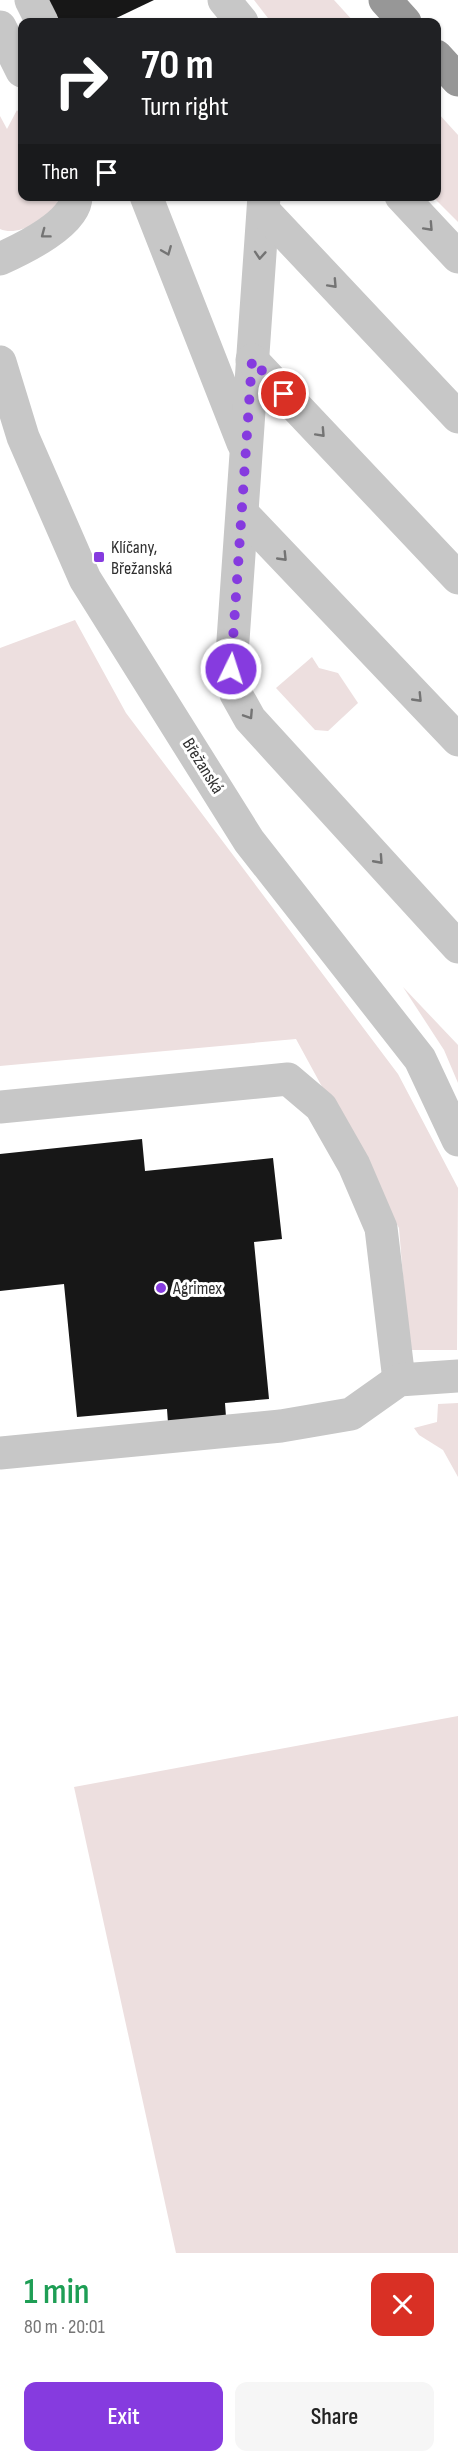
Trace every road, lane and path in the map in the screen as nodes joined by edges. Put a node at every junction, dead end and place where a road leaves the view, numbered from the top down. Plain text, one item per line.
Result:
1 (31, 0) edge
2 (224, 0) edge
3 (385, 0) edge
4 (40, 18) edge
5 (239, 18) edge
6 (401, 18) edge
7 (0, 27) edge
8 (441, 61) edge
9 (18, 63) edge
10 (458, 80) edge
11 (76, 201) edge
12 (148, 201) edge
13 (406, 201) edge
14 (264, 204) edge
15 (458, 257) edge
16 (0, 259) edge
17 (252, 360) junction
18 (0, 362) edge
19 (458, 417) edge
20 (12, 440) edge
21 (246, 451) junction
22 (243, 514) junction
23 (458, 578) edge
24 (458, 740) edge
25 (458, 947) edge
26 (0, 1107) edge
27 (458, 1140) edge
28 (458, 1376) edge
29 (399, 1380) junction
30 (0, 1453) edge

1 - 4 street
2 - 5 street
3 - 6 highway
7 - 9 street
8 - 10 highway
11 -> 16 street
12 -> 21 street
13 -> 15 street
14 -> 17 street
14 -> 19 street
17 - 21 street
17 -> 23 street
18 - 20 street, Břežanská
20 - 27 street, Břežanská
21 - 22 street
22 -> 24 street
22 -> 25 street
26 - 29 street
28 - 29 street
29 - 30 street

